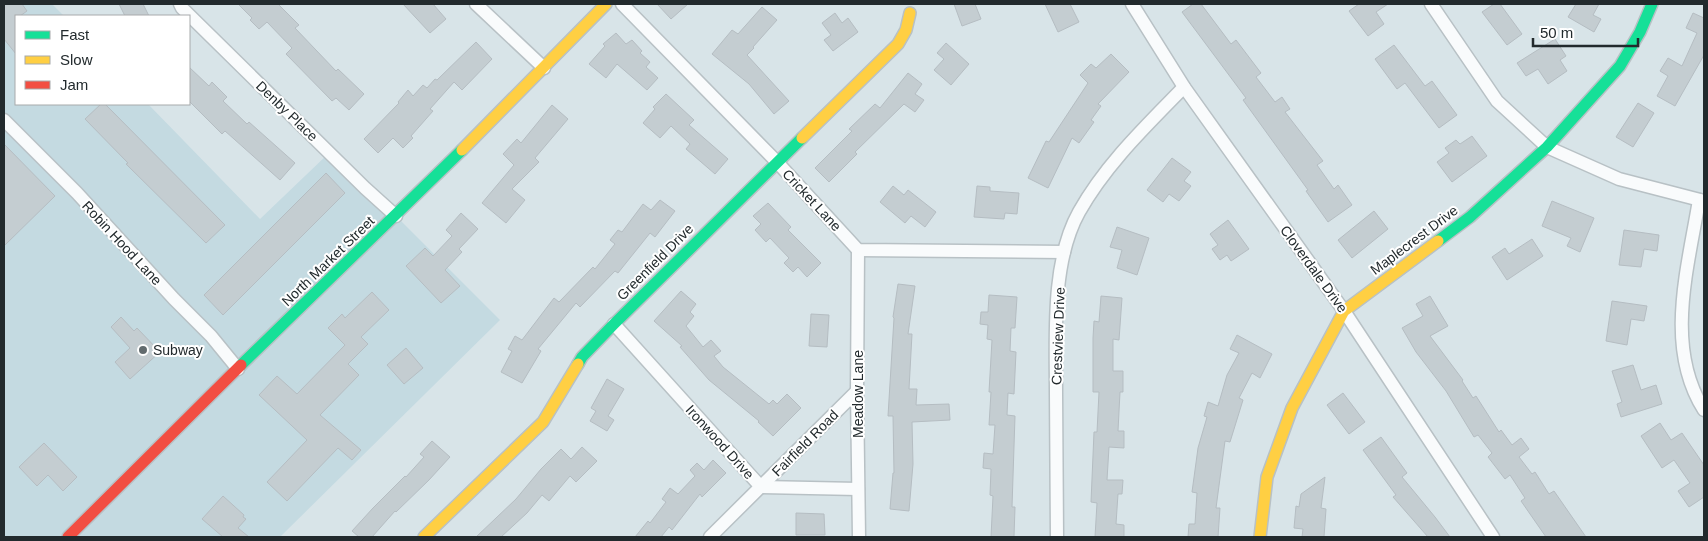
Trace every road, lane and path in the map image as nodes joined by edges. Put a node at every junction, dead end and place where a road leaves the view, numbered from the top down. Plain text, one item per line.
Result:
1 (180, 4) edge
2 (476, 4) edge
3 (606, 4) edge
4 (622, 4) edge
5 (1132, 4) edge
6 (1431, 4) edge
7 (1652, 4) edge
8 (910, 13) dead end
9 (189, 15) edge
10 (190, 16) edge
11 (544, 68) junction
12 (1184, 87) junction
13 (4, 120) edge
14 (1547, 147) junction
15 (777, 162) junction
16 (1702, 200) edge
17 (396, 216) junction
18 (858, 250) junction
19 (1064, 252) junction
20 (1344, 312) junction
21 (614, 324) junction
22 (238, 369) junction
23 (857, 391) junction
24 (1704, 410) edge
25 (761, 487) junction
26 (858, 489) junction
27 (68, 537) edge
28 (424, 537) edge
29 (710, 537) edge
30 (859, 537) edge
31 (1057, 537) edge
32 (1260, 537) edge
33 (1492, 537) edge

1 - 9 street, Denby Place
2 - 11 street
3 - 11 street, North Market Street
4 - 15 street, Cricket Lane
5 - 12 street, Cloverdale Drive
6 - 14 street
7 - 14 street, Maplecrest Drive
8 - 15 street, Greenfield Drive
10 - 17 street, Denby Place
11 - 17 street, North Market Street
12 - 19 street, Crestview Drive
12 - 20 street, Cloverdale Drive
13 - 22 street, Robin Hood Lane
14 - 16 street
14 - 20 street, Maplecrest Drive
15 - 18 street, Cricket Lane
15 - 21 street, Greenfield Drive
16 - 24 street
17 - 22 street, North Market Street
18 - 19 street
18 - 23 street, Meadow Lane
19 - 31 street, Crestview Drive
20 - 32 street, Maplecrest Drive
20 - 33 street, Cloverdale Drive
21 - 25 street, Ironwood Drive
21 - 28 street, Greenfield Drive
22 - 27 street, North Market Street
23 - 25 street, Fairfield Road
23 - 26 street, Meadow Lane
25 - 26 street, Ironwood Drive
25 - 29 street, Fairfield Road
26 - 30 street, Meadow Lane

